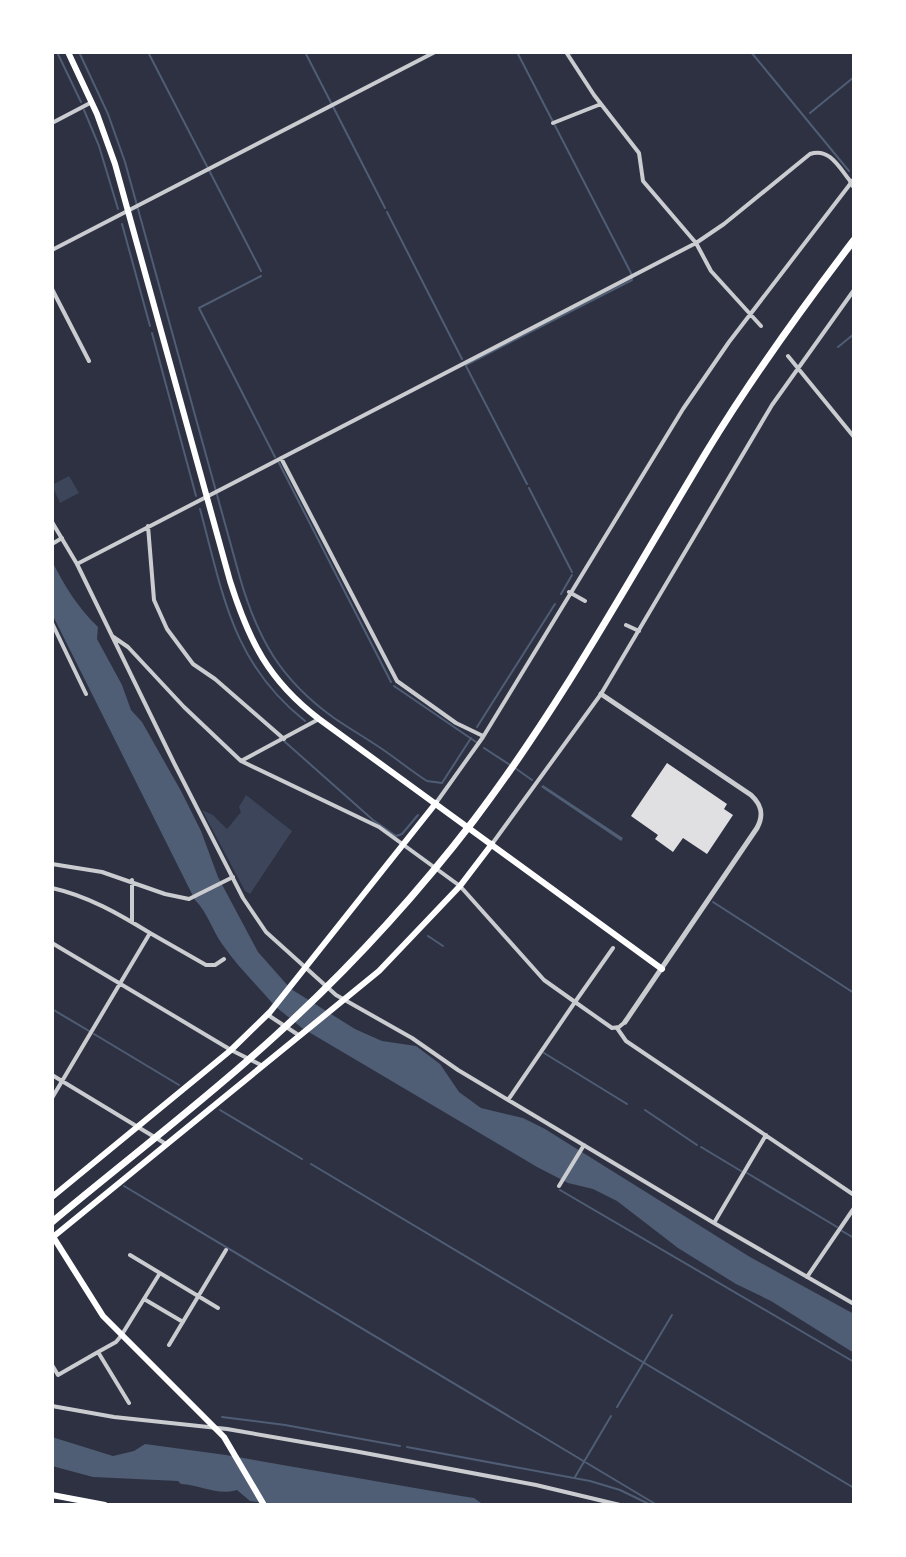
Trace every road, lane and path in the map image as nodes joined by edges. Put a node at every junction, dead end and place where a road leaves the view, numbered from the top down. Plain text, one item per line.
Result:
1 (68, 52) edge
2 (435, 52) edge
3 (566, 52) edge
4 (92, 102) junction
5 (601, 104) junction
6 (52, 123) edge
7 (553, 123) dead end
8 (853, 183) edge
9 (128, 211) junction
10 (854, 240) edge
11 (696, 243) junction
12 (854, 247) edge
13 (52, 250) edge
14 (52, 289) edge
15 (854, 290) edge
16 (750, 313) junction
17 (761, 326) dead end
18 (788, 356) dead end
19 (89, 361) dead end
20 (797, 366) junction
21 (854, 437) edge
22 (281, 458) junction
23 (207, 495) junction
24 (52, 522) edge
25 (148, 526) junction
26 (60, 539) junction
27 (52, 544) edge
28 (77, 564) junction
29 (569, 592) junction
30 (585, 601) dead end
31 (52, 623) edge
32 (626, 625) dead end
33 (639, 631) junction
34 (112, 636) junction
35 (86, 694) dead end
36 (601, 694) junction
37 (319, 719) junction
38 (483, 737) junction
39 (284, 739) junction
40 (520, 759) junction
41 (241, 761) junction
42 (436, 803) junction
43 (404, 844) junction
44 (492, 844) junction
45 (52, 864) edge
46 (232, 878) junction
47 (132, 880) junction
48 (460, 886) junction
49 (52, 888) edge
50 (132, 922) junction
51 (150, 933) junction
52 (52, 943) edge
53 (613, 948) dead end
54 (224, 959) dead end
55 (662, 969) junction
56 (304, 972) junction
57 (120, 983) junction
58 (343, 1001) junction
59 (575, 1002) junction
60 (269, 1013) junction
61 (625, 1022) joint
62 (617, 1028) junction
63 (300, 1036) junction
64 (231, 1050) junction
65 (263, 1066) junction
66 (52, 1075) edge
67 (62, 1081) junction
68 (52, 1098) edge
69 (508, 1100) junction
70 (136, 1127) junction
71 (766, 1135) junction
72 (167, 1145) junction
73 (584, 1146) junction
74 (560, 1185) dead end
75 (854, 1195) edge
76 (52, 1197) edge
77 (854, 1208) edge
78 (714, 1223) junction
79 (52, 1224) edge
80 (52, 1236) edge
81 (226, 1250) dead end
82 (130, 1255) dead end
83 (160, 1273) junction
84 (807, 1277) junction
85 (199, 1296) junction
86 (144, 1299) junction
87 (854, 1304) edge
88 (218, 1308) dead end
89 (183, 1323) junction
90 (121, 1336) junction
91 (169, 1345) dead end
92 (98, 1352) junction
93 (52, 1365) edge
94 (129, 1403) dead end
95 (52, 1406) edge
96 (216, 1427) junction
97 (52, 1495) edge
98 (105, 1505) edge
99 (264, 1505) edge
100 (620, 1505) edge

1 - 4 main road
2 - 9 street
3 - 5 street
4 - 6 street
4 - 9 main road
5 - 7 street
5 - 11 street
8 - 11 street
8 - 16 street
9 - 13 street
9 - 23 main road
10 - 40 highway
11 - 16 street
11 - 22 street
12 - 40 highway
14 - 19 street
15 - 20 street
16 - 17 street
16 - 29 street
18 - 20 street
20 - 21 street
20 - 33 street
22 - 23 street
22 - 38 street
23 - 25 street
23 - 37 main road
24 - 26 street
25 - 28 street
25 - 39 street
26 - 27 street
26 - 28 street
28 - 34 street
29 - 30 street
29 - 38 street
31 - 35 street
32 - 33 street
33 - 36 street
34 - 41 street
34 - 46 street
36 - 44 street
36 - 55 street
37 - 39 street
37 - 42 main road
38 - 42 street
39 - 41 street
40 - 79 highway
41 - 43 street
42 - 43 main road
42 - 44 main road
43 - 48 street
43 - 56 main road
44 - 48 main road
44 - 55 main road
45 - 47 street
46 - 47 street
46 - 56 street
47 - 50 street
48 - 58 main road
48 - 59 street
49 - 50 street
50 - 51 street
51 - 54 street
51 - 57 street
52 - 57 street
53 - 59 street
55 - 61 street
56 - 58 street
56 - 60 main road
57 - 64 street
57 - 67 street
58 - 63 main road
58 - 69 street
59 - 62 street
59 - 69 street
60 - 63 street
60 - 64 main road
61 - 62 street
62 - 71 street
63 - 65 main road
64 - 65 street
64 - 70 main road
65 - 72 main road
66 - 67 street
67 - 68 street
67 - 70 street
69 - 73 street
70 - 72 street
70 - 76 main road
71 - 75 street
71 - 78 street
72 - 80 main road
73 - 74 street
73 - 78 street
77 - 84 street
78 - 84 street
80 - 90 main road
81 - 85 street
82 - 83 street
83 - 85 street
83 - 86 street
84 - 87 street
85 - 88 street
85 - 89 street
86 - 89 street
86 - 90 street
89 - 91 street
90 - 92 street
90 - 96 main road
92 - 93 street
92 - 94 street
95 - 96 street
96 - 99 main road
96 - 100 street
97 - 98 main road

